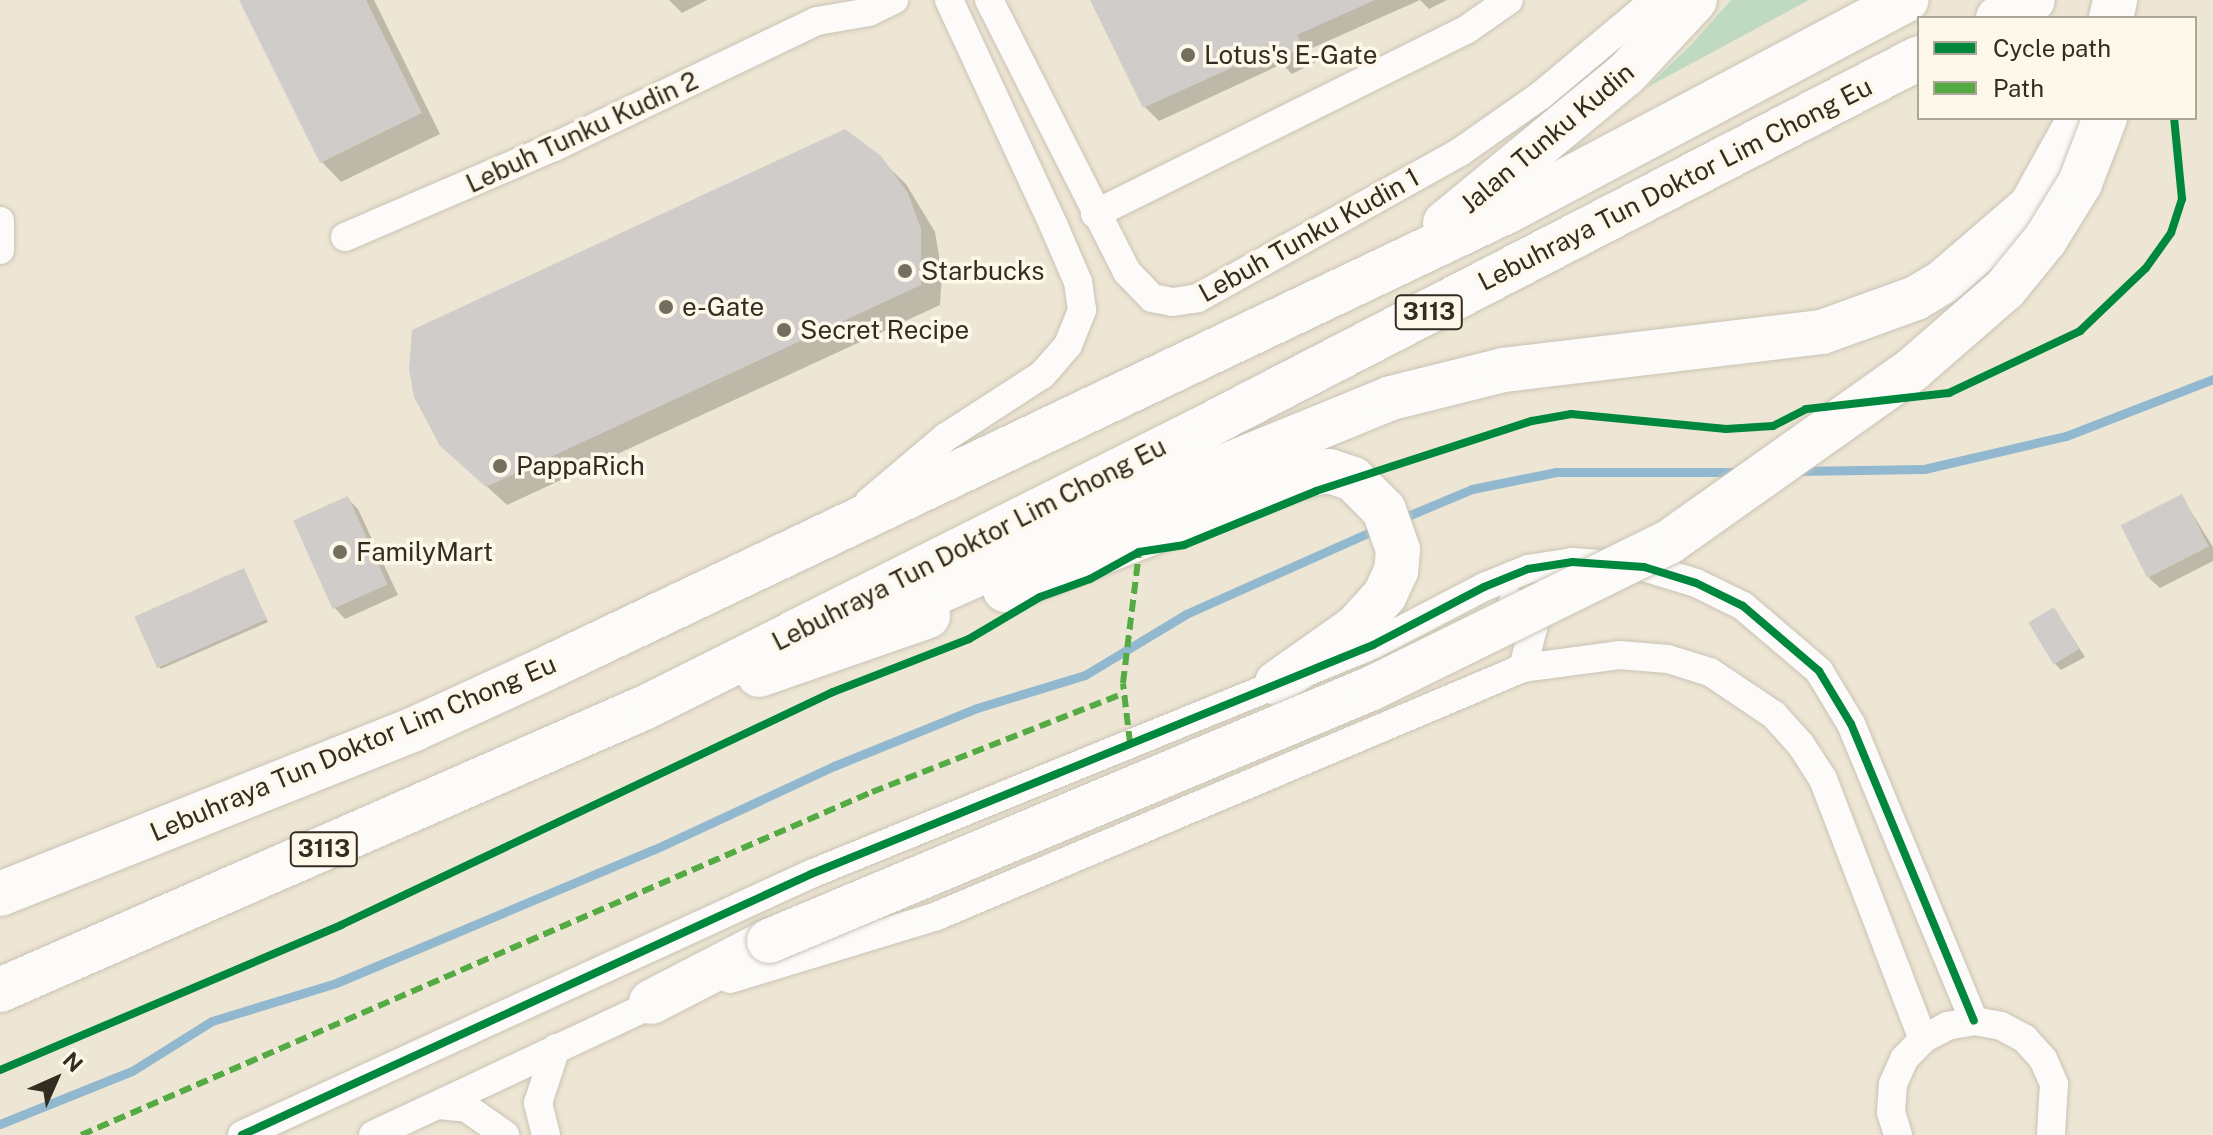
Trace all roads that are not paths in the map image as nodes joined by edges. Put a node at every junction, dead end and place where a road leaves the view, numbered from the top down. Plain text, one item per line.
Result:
1 (840, 0) edge
2 (894, 0) edge
3 (949, 0) edge
4 (989, 0) edge
5 (1509, 0) edge
6 (1655, 0) edge
7 (1695, 0) edge
8 (1907, 0) edge
9 (2033, 0) edge
10 (2002, 16) edge
11 (817, 21) junction
12 (1917, 59) edge
13 (2079, 120) edge
14 (2104, 120) edge
15 (1095, 214) junction
16 (0, 221) edge
17 (345, 237) dead end
18 (0, 250) edge
19 (1391, 267) junction
20 (841, 526) junction
21 (1484, 587) junction
22 (1523, 668) junction
23 (745, 680) junction
24 (1277, 683) junction
25 (646, 707) junction
26 (0, 894) edge
27 (0, 990) edge
28 (651, 1002) junction
29 (1974, 1021) junction
30 (1923, 1039) junction
31 (556, 1048) junction
32 (439, 1105) junction
33 (242, 1135) edge
34 (373, 1135) edge
35 (505, 1135) edge
36 (546, 1135) edge
37 (1898, 1135) edge
38 (2051, 1135) edge

1 - 11 street, Lebuh Tunku Kudin 2
2 - 11 street, Lebuh Tunku Kudin 2
3 - 20 street
4 - 15 street, Lebuh Tunku Kudin 1
5 - 15 street
6 - 15 street, Lebuh Tunku Kudin 1
7 - 19 highway, Jalan Tunku Kudin
8 - 19 highway, Lebuhraya Tun Doktor Lim Chong Eu / 3113
9 - 10 highway
11 - 17 street, Lebuh Tunku Kudin 2
12 - 25 highway, Lebuhraya Tun Doktor Lim Chong Eu / 3113
13 - 23 highway
14 - 28 highway, bridge
16 - 18 street
19 - 20 highway, Lebuhraya Tun Doktor Lim Chong Eu / 3113
20 - 26 highway, Lebuhraya Tun Doktor Lim Chong Eu / 3113
21 - 22 street
21 - 24 street
21 - 29 street
22 - 28 street
22 - 30 street
23 - 24 highway
23 - 25 highway
24 - 33 street
25 - 27 highway, Lebuhraya Tun Doktor Lim Chong Eu / 3113
28 - 31 street
29 - 30 street
29 - 38 street
30 - 37 street
31 - 32 street
31 - 36 street
32 - 34 street
32 - 35 street

